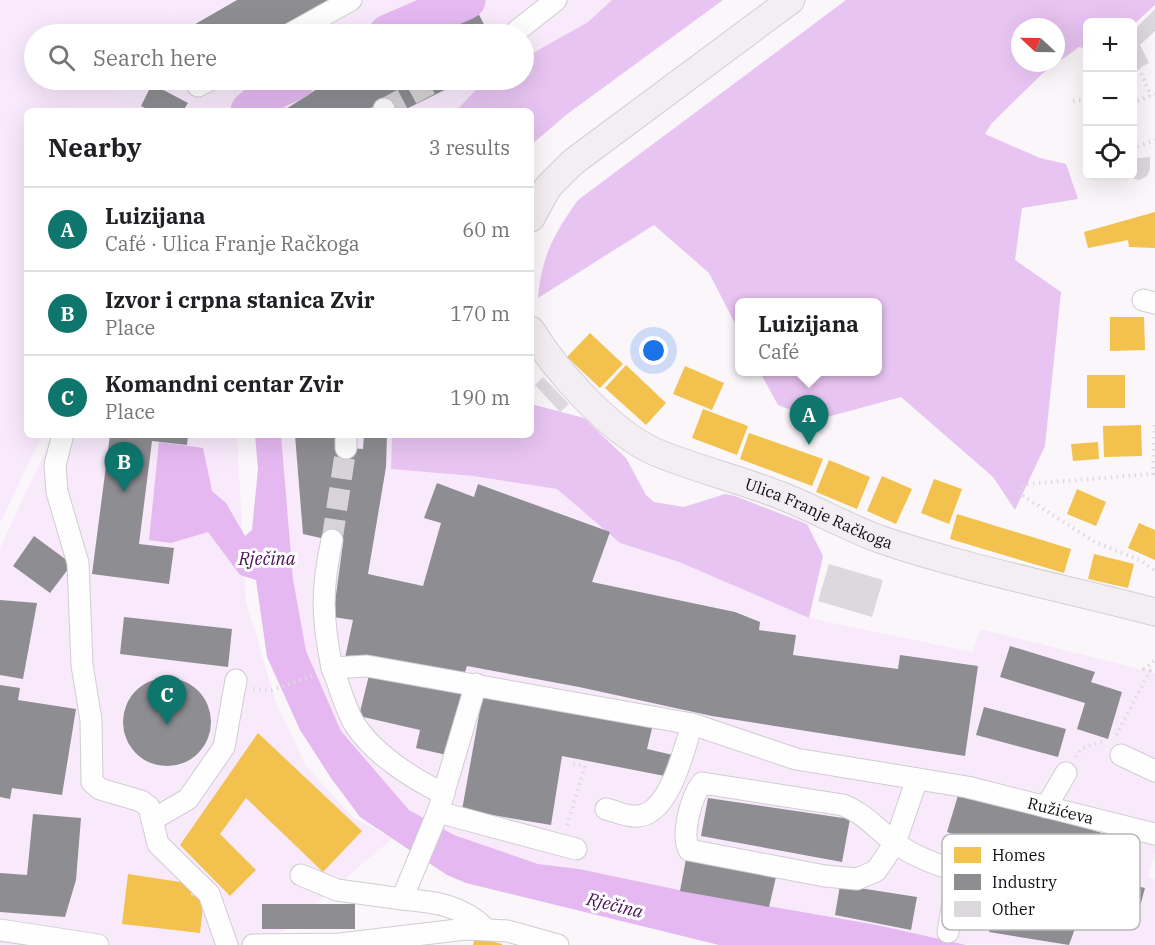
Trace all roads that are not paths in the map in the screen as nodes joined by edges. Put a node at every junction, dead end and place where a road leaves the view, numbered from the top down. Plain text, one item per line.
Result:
1 (351, 0) edge
2 (556, 0) edge
3 (791, 0) edge
4 (541, 8) edge
5 (308, 24) edge
6 (524, 24) edge
7 (534, 213) edge
8 (534, 335) edge
9 (62, 438) dead end
10 (332, 540) tunnel mouth
11 (1155, 612) edge
12 (332, 668) junction
13 (236, 680) dead end
14 (476, 684) junction
15 (692, 724) junction
16 (1121, 755) dead end
17 (1155, 771) edge
18 (1066, 774) road end
19 (917, 779) junction
20 (441, 803) junction
21 (1046, 807) junction
22 (606, 809) dead end
23 (152, 820) junction
24 (1154, 832) edge
25 (895, 843) junction
26 (568, 848) road end
27 (942, 866) edge
28 (300, 875) dead end
29 (402, 899) junction
30 (486, 929) junction
31 (0, 930) edge
32 (257, 944) edge
33 (98, 945) edge
34 (227, 945) edge
35 (558, 945) edge

1 - 5 street
2 - 4 street
3 - 7 main road
4 - 6 street
8 - 11 main road, Ulica Franje Račkoga
9 - 23 street
10 - 12 street
12 - 14 street, Ružićeva
12 - 20 street
13 - 23 street
14 - 15 street, Ružićeva
14 - 20 street
15 - 19 street, Ružićeva
15 - 22 street
16 - 17 street
18 - 21 street
19 - 21 street, Ružićeva
19 - 25 street
20 - 26 street
20 - 29 street
21 - 24 street, Ružićeva
23 - 34 street
25 - 25 street
25 - 27 street
28 - 29 street
29 - 30 street
30 - 32 street
30 - 35 street
31 - 33 street

